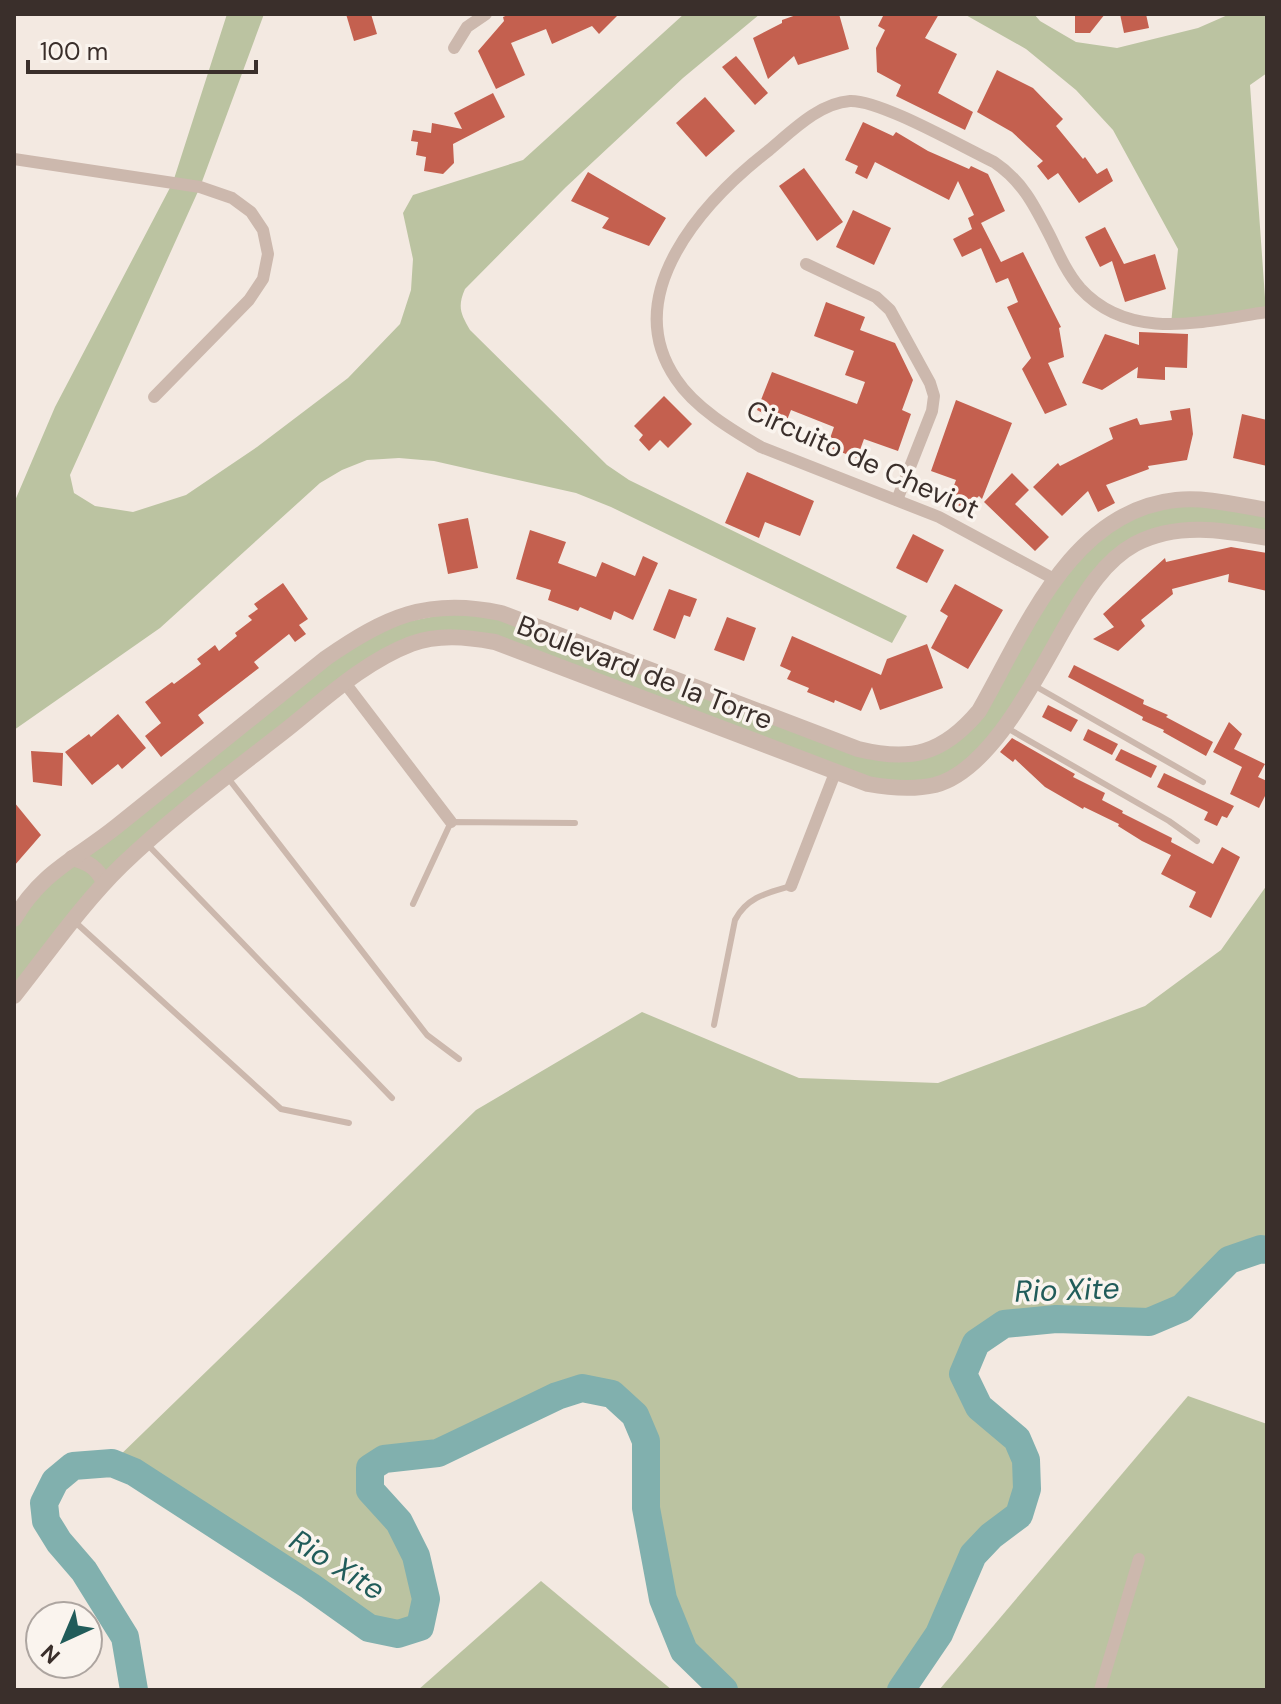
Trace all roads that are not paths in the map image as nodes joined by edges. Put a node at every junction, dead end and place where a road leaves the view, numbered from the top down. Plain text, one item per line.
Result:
1 (486, 14) edge
2 (454, 48) dead end
3 (14, 159) edge
4 (806, 264) dead end
5 (1267, 312) edge
6 (154, 397) dead end
7 (897, 500) junction
8 (1267, 510) edge
9 (1267, 538) edge
10 (1054, 579) junction
11 (345, 683) junction
12 (1032, 684) junction
13 (1004, 726) junction
14 (835, 773) junction
15 (227, 777) junction
16 (1203, 782) dead end
17 (451, 822) junction
18 (575, 823) dead end
19 (1197, 841) dead end
20 (146, 843) junction
21 (72, 858) junction
22 (104, 883) junction
23 (791, 886) joint
24 (413, 904) dead end
25 (14, 919) edge
26 (74, 921) junction
27 (14, 996) edge
28 (714, 1025) dead end
29 (459, 1059) dead end
30 (392, 1098) dead end
31 (349, 1123) dead end
32 (1139, 1559) dead end
33 (1100, 1690) edge

1 - 2 street
3 - 6 street
4 - 7 street
5 - 7 street, Circuito de Cheviot
7 - 10 street, Circuito de Cheviot
8 - 10 street, Boulevard de la Torre
9 - 12 street, Boulevard de la Torre
10 - 21 street, Boulevard de la Torre
11 - 14 street, Boulevard de la Torre
11 - 15 street, Boulevard de la Torre
11 - 17 street
12 - 13 street, Boulevard de la Torre
12 - 16 lane
13 - 14 street, Boulevard de la Torre
13 - 19 lane
14 - 23 street
15 - 20 street, Boulevard de la Torre
15 - 29 lane
17 - 18 lane
17 - 24 lane
20 - 22 street, Boulevard de la Torre
20 - 30 lane
21 - 22 street
21 - 25 street, Boulevard de la Torre
22 - 26 street, Boulevard de la Torre
23 - 28 lane
26 - 27 street, Boulevard de la Torre
26 - 31 lane
32 - 33 street

